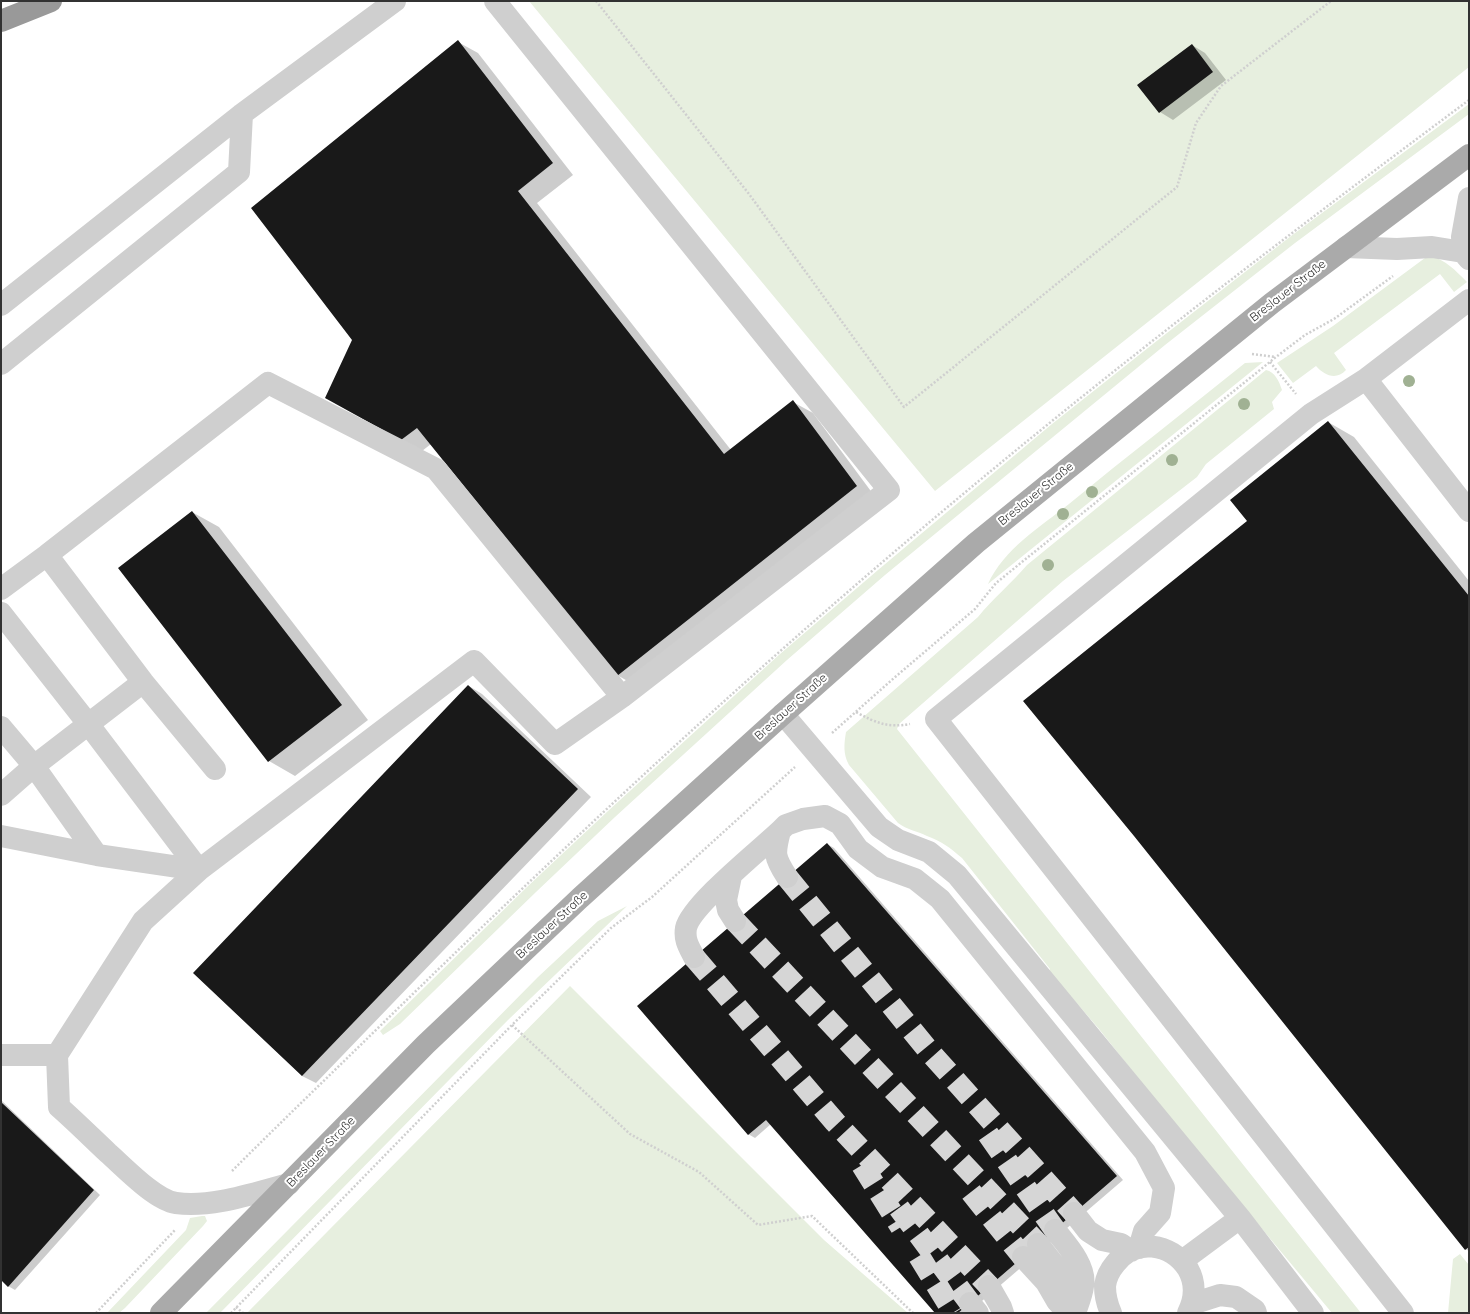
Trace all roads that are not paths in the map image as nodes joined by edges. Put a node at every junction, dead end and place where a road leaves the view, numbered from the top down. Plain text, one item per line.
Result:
1 (51, 1) edge
2 (394, 1) edge
3 (495, 1) edge
4 (1, 21) edge
5 (242, 114) junction
6 (1469, 155) edge
7 (1469, 198) edge
8 (1346, 247) junction
9 (1466, 256) edge
10 (1469, 300) edge
11 (1, 305) edge
12 (1, 364) edge
13 (1366, 378) junction
14 (1469, 511) edge
15 (47, 555) junction
16 (1, 589) edge
17 (1, 613) edge
18 (143, 682) junction
19 (622, 697) junction
20 (783, 714) junction
21 (89, 725) junction
22 (1, 728) edge
23 (34, 766) junction
24 (215, 769) dead end
25 (1, 795) edge
26 (780, 831) junction
27 (1, 836) edge
28 (97, 855) junction
29 (199, 870) junction
30 (731, 876) junction
31 (787, 877) tunnel mouth
32 (735, 921) tunnel mouth
33 (694, 957) tunnel mouth
34 (1, 1055) edge
35 (56, 1055) junction
36 (289, 1184) junction
37 (1074, 1214) tunnel mouth
38 (1240, 1218) junction
39 (1055, 1230) tunnel mouth
40 (1135, 1249) junction
41 (1182, 1260) junction
42 (989, 1286) tunnel mouth
43 (1190, 1309) edge
44 (161, 1313) edge
45 (1003, 1313) edge
46 (1068, 1313) edge
47 (1073, 1313) edge
48 (1111, 1313) edge
49 (1256, 1313) edge
50 (1314, 1313) edge
51 (1403, 1313) edge

1 - 4 highway
2 - 5 lane
3 - 19 lane
5 - 11 lane
5 - 12 lane
6 - 8 main road, Breslauer Straße
7 - 9 lane
8 - 9 lane
8 - 20 main road, Breslauer Straße
10 - 13 lane
13 - 14 lane
13 - 51 lane
15 - 16 lane
15 - 18 lane
15 - 19 lane
17 - 21 lane
18 - 21 lane
18 - 24 lane
19 - 29 lane
20 - 36 main road, Breslauer Straße
20 - 38 lane
21 - 23 lane
21 - 29 lane
22 - 23 lane
23 - 25 lane
23 - 28 lane
26 - 30 lane
26 - 31 lane
26 - 40 lane
27 - 28 lane
28 - 29 lane
29 - 35 lane
30 - 32 lane
30 - 33 lane
34 - 35 lane
35 - 36 lane
36 - 44 main road, Breslauer Straße
37 - 40 lane
38 - 41 lane
38 - 50 lane
39 - 47 lane
40 - 41 lane
40 - 48 lane
41 - 43 lane
42 - 45 lane
43 - 49 lane
46 - 47 lane

